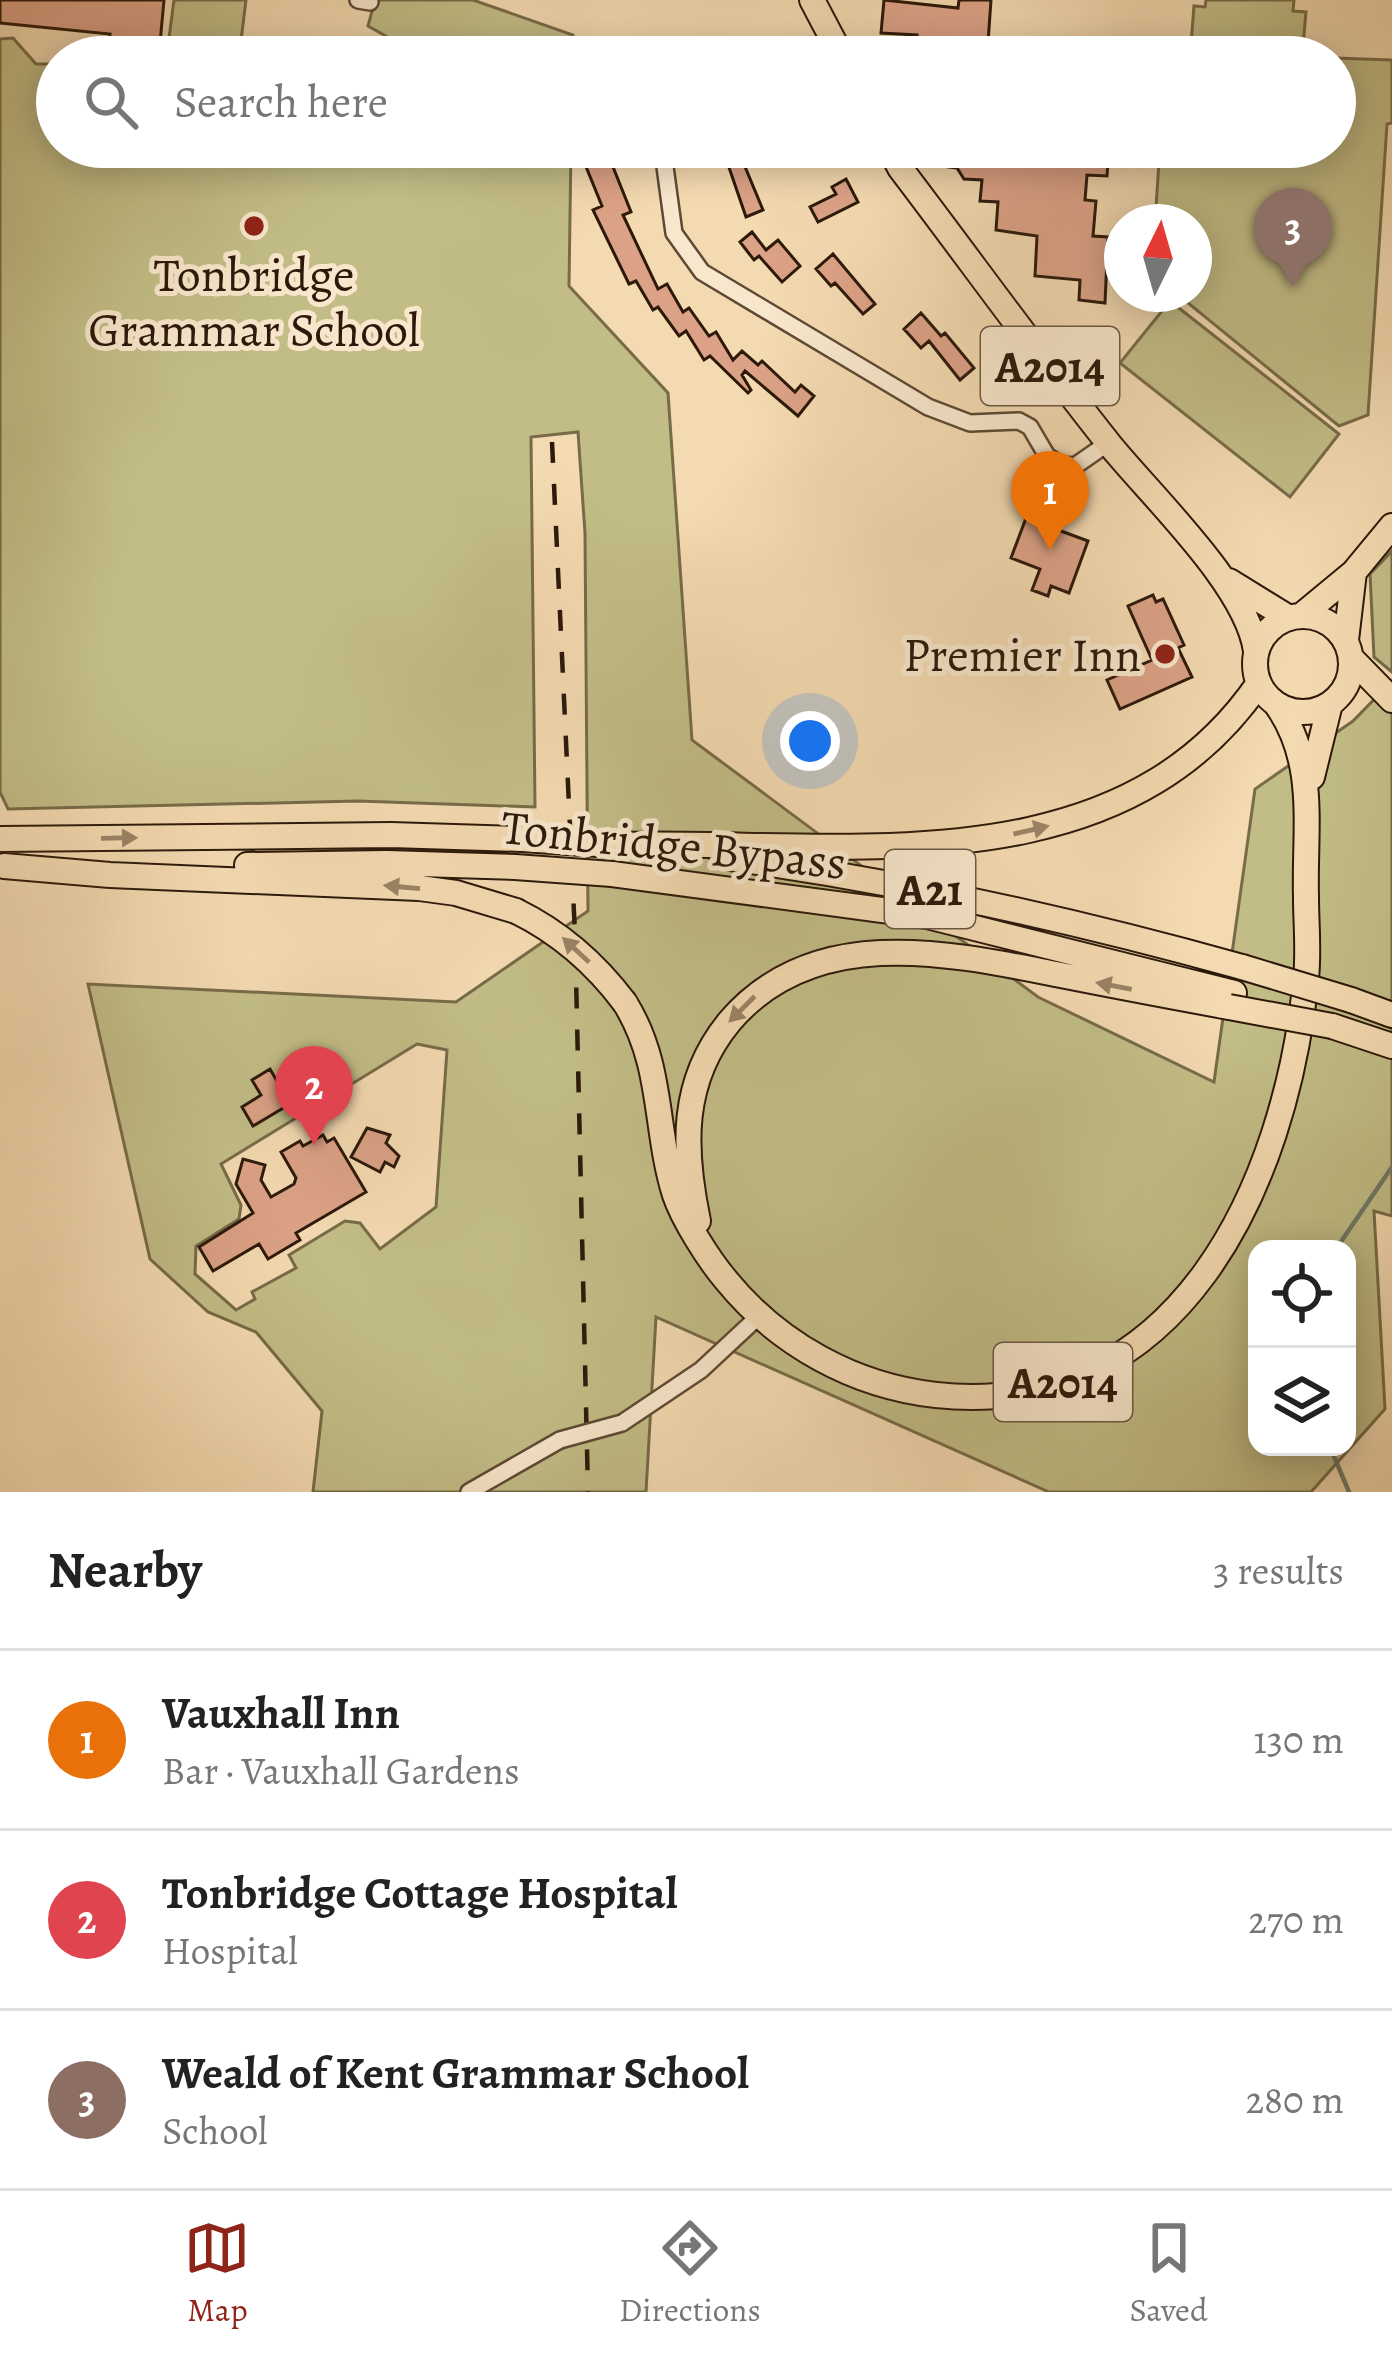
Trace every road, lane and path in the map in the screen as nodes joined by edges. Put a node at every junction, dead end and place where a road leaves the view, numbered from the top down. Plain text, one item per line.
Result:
1 (812, 0) edge
2 (831, 36) edge
3 (663, 168) edge
4 (900, 168) edge
5 (1108, 443) junction
6 (1392, 526) edge
7 (1354, 572) junction
8 (1222, 576) junction
9 (1296, 616) junction
10 (1349, 649) junction
11 (1256, 651) junction
12 (1259, 683) junction
13 (1335, 700) junction
14 (1392, 701) edge
15 (1276, 704) junction
16 (1307, 803) junction
17 (0, 839) edge
18 (616, 845) junction
19 (2, 866) edge
20 (1232, 1000) junction
21 (1392, 1015) edge
22 (1392, 1046) edge
23 (703, 1242) junction
24 (759, 1316) junction
25 (469, 1492) edge

1 - 2 main road
3 - 5 street
4 - 5 main road, A2014
5 - 8 main road, A2014
6 - 7 main road
7 - 9 main road
7 - 10 main road
8 - 9 main road, A2014
8 - 11 main road, A2014
9 - 10 main road
9 - 11 main road
10 - 13 main road
10 - 14 main road
11 - 12 main road
12 - 15 main road
18 -> 12 main road
13 - 14 main road
13 - 15 main road
13 - 16 main road, A2014
15 - 16 main road, A2014
16 - 24 main road, A2014
17 -> 18 main road, Tonbridge Bypass / A21, bridge
18 - 21 main road, Tonbridge Bypass / A21, bridge
19 - 20 main road, Tonbridge Bypass / A21, bridge
23 -> 19 main road, bridge
20 - 22 main road, bridge
20 -> 23 main road
23 - 24 main road
24 - 25 street, bridge

